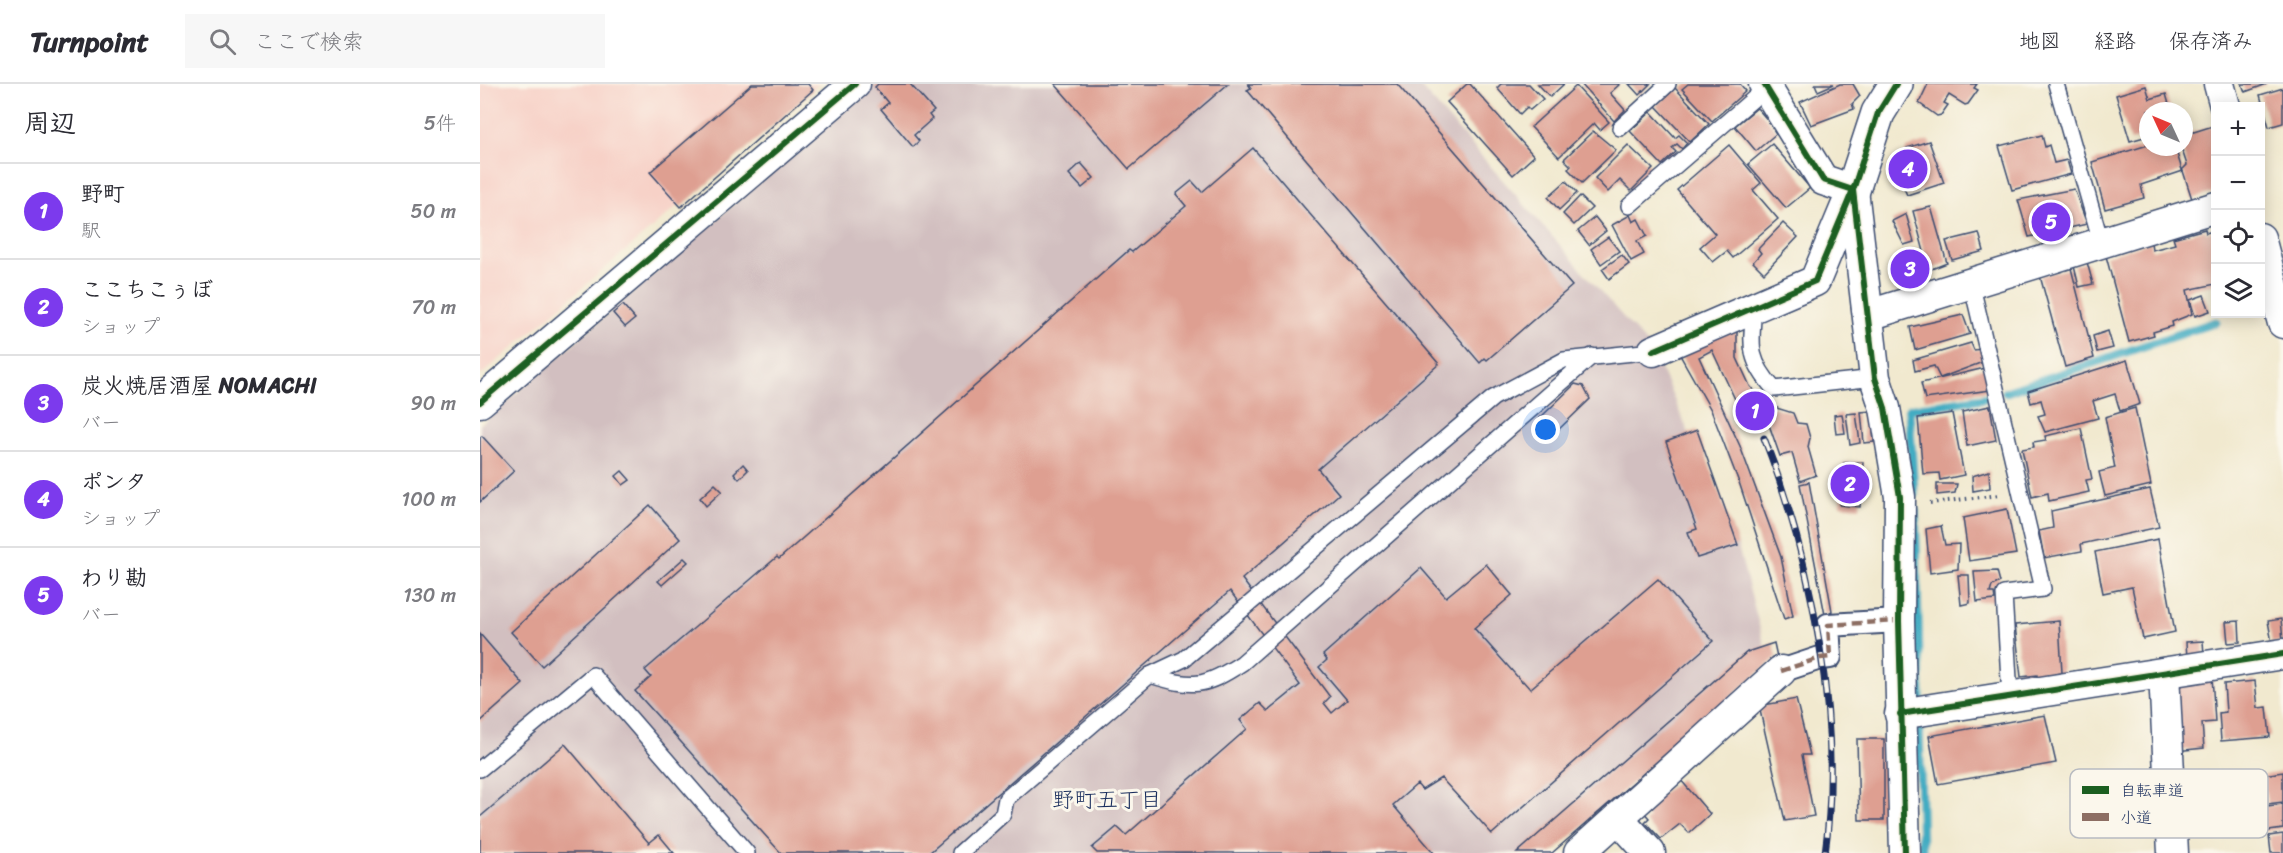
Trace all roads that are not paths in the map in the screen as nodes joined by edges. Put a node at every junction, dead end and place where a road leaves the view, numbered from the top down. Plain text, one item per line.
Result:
1 (855, 84) edge
2 (1668, 84) edge
3 (1896, 84) edge
4 (2056, 84) edge
5 (2219, 84) edge
6 (1765, 86) edge
7 (2224, 102) edge
8 (1620, 128) dead end
9 (1853, 190) junction
10 (1629, 206) dead end
11 (2211, 209) edge
12 (2101, 242) junction
13 (2265, 255) edge
14 (1971, 282) junction
15 (1754, 307) junction
16 (2282, 311) edge
17 (1869, 315) junction
18 (1653, 351) joint
19 (1592, 357) junction
20 (1875, 378) junction
21 (480, 402) edge
22 (1899, 621) junction
23 (2283, 654) edge
24 (1781, 671) joint
25 (2164, 673) junction
26 (1150, 675) junction
27 (2010, 697) junction
28 (1900, 714) junction
29 (480, 769) edge
30 (2169, 769) edge
31 (1618, 818) junction
32 (2172, 838) edge
33 (747, 853) edge
34 (960, 853) edge
35 (1579, 853) edge
36 (1650, 853) edge
37 (1905, 853) edge
38 (2173, 853) edge

1 - 21 street
2 - 8 lane
3 - 9 street
4 - 12 lane
5 - 7 street
6 - 9 street
6 - 10 lane
9 - 15 street
9 - 17 street
11 - 12 street
12 - 14 street
13 - 16 street
14 - 17 street
14 - 27 lane
15 - 18 street
15 - 20 lane
17 - 20 street
18 - 19 lane
19 - 26 lane
19 - 26 lane
20 - 22 street
22 - 24 street
22 - 28 street
23 - 25 street
24 - 31 street
25 - 27 street
25 - 30 street
26 - 34 lane
27 - 28 street
28 - 37 street
29 - 33 lane
31 - 35 street
31 - 36 street
32 - 38 street

